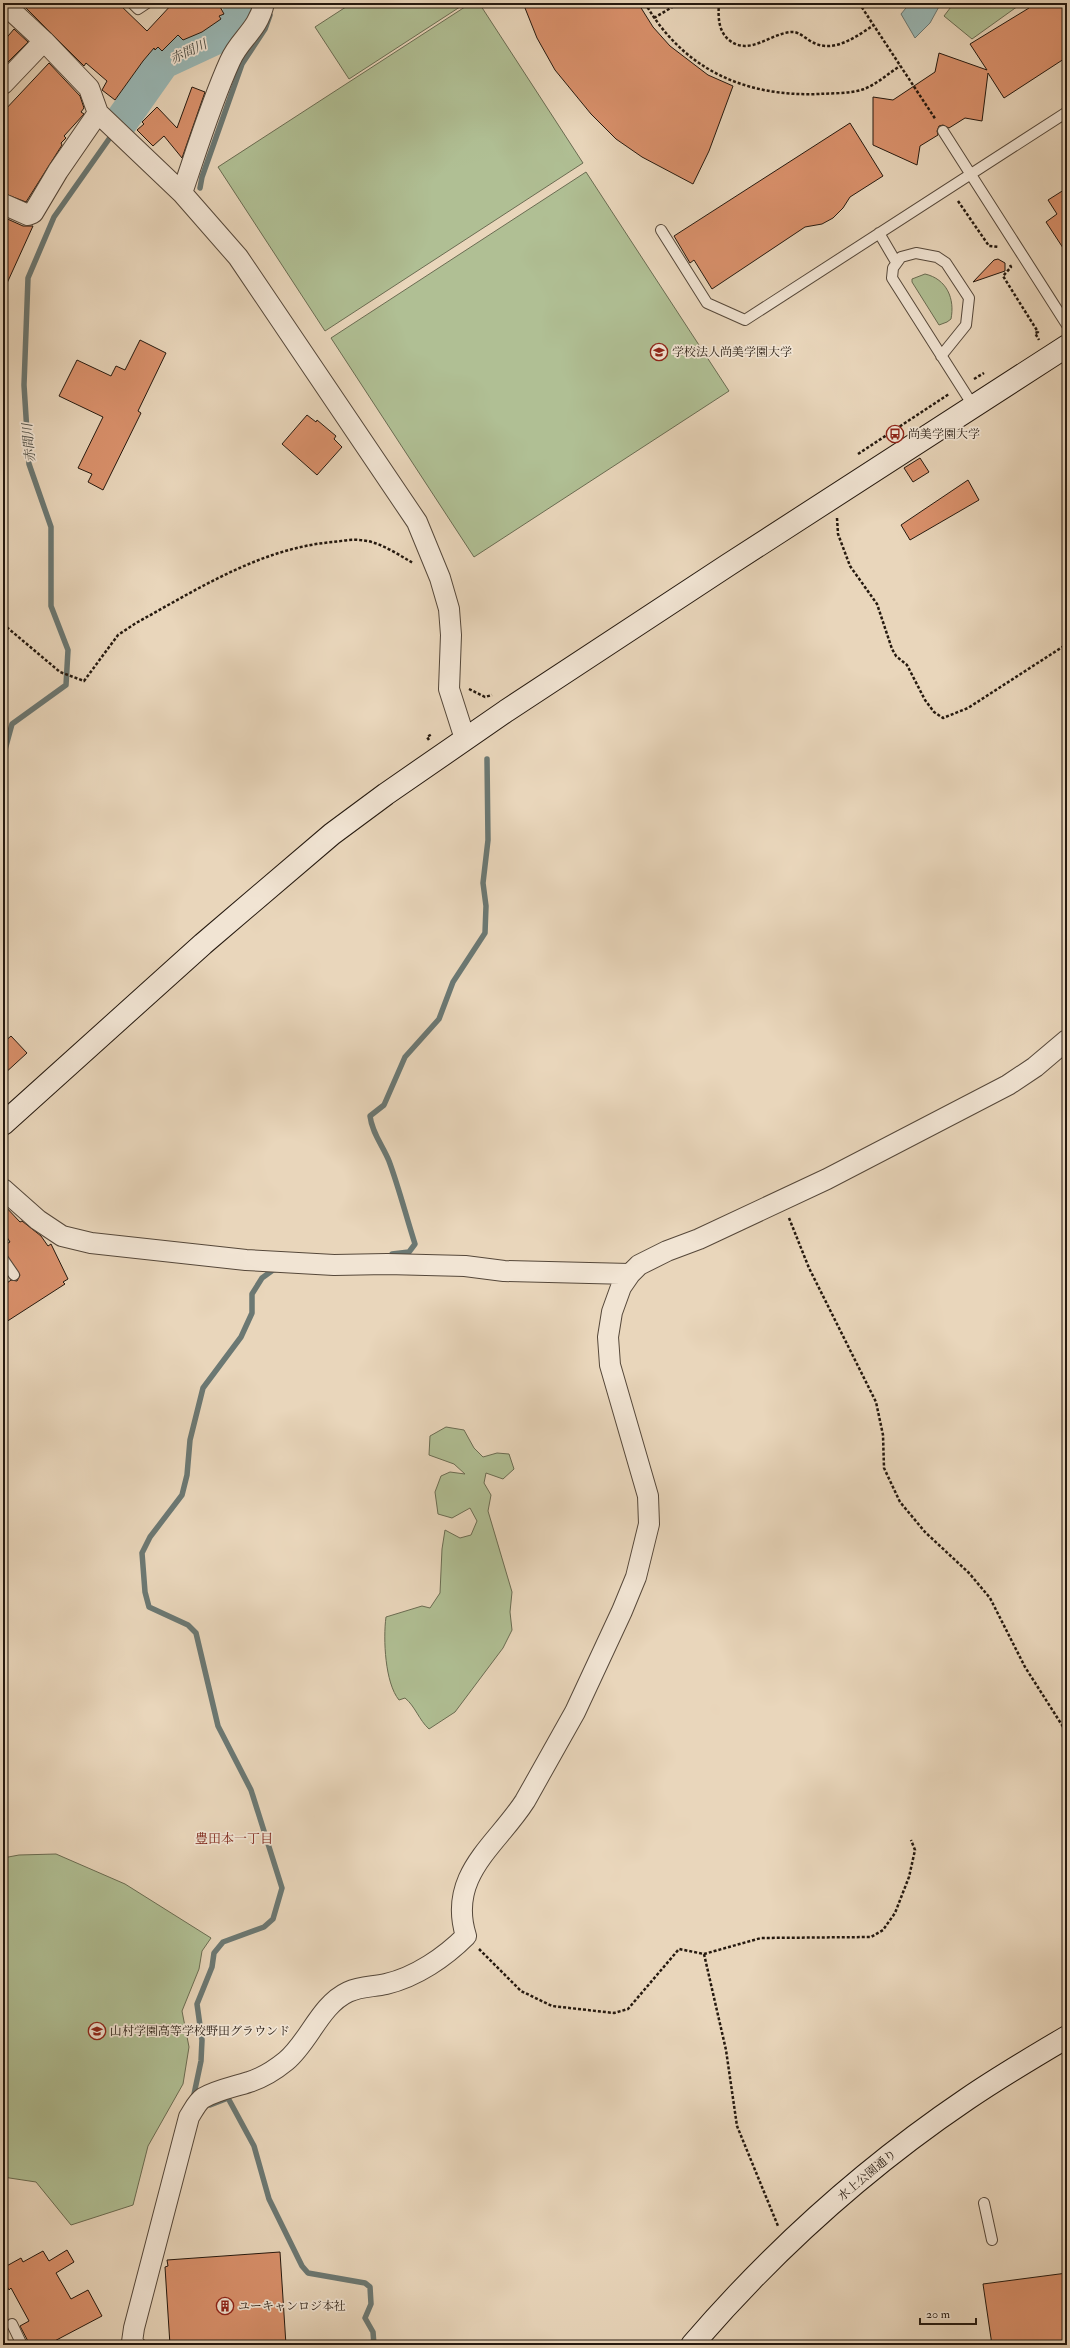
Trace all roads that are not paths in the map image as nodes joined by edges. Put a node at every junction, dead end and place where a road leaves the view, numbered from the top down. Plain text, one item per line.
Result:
1 (132, 3) edge
2 (146, 3) edge
3 (264, 3) edge
4 (14, 7) edge
5 (44, 41) junction
6 (3, 84) edge
7 (1067, 112) edge
8 (98, 113) junction
9 (944, 131) road end
10 (971, 175) junction
11 (182, 193) junction
12 (3, 204) edge
13 (661, 230) dead end
14 (879, 233) junction
15 (896, 262) junction
16 (1067, 325) edge
17 (1067, 346) edge
18 (941, 356) junction
19 (974, 407) junction
20 (465, 739) junction
21 (1067, 1040) edge
22 (3, 1124) edge
23 (3, 1189) edge
24 (3, 1259) edge
25 (630, 1274) junction
26 (14, 1275) dead end
27 (1067, 2037) edge
28 (984, 2202) dead end
29 (992, 2240) dead end
30 (12, 2324) dead end
31 (131, 2344) edge
32 (22, 2345) edge
33 (692, 2345) edge

1 - 2 lane
3 - 11 street
4 - 5 street
5 - 6 street
5 - 8 street
7 - 10 lane
8 - 11 street
8 - 12 street
9 - 10 lane
10 - 14 lane
10 - 16 lane
11 - 20 street
13 - 14 lane
14 - 15 lane
15 - 18 lane
15 - 18 lane
17 - 19 street
18 - 19 lane
19 - 20 street
20 - 22 street
21 - 25 street
23 - 25 street
24 - 26 lane
25 - 31 street
27 - 33 street, 水上公園通り
28 - 29 lane
30 - 32 lane

